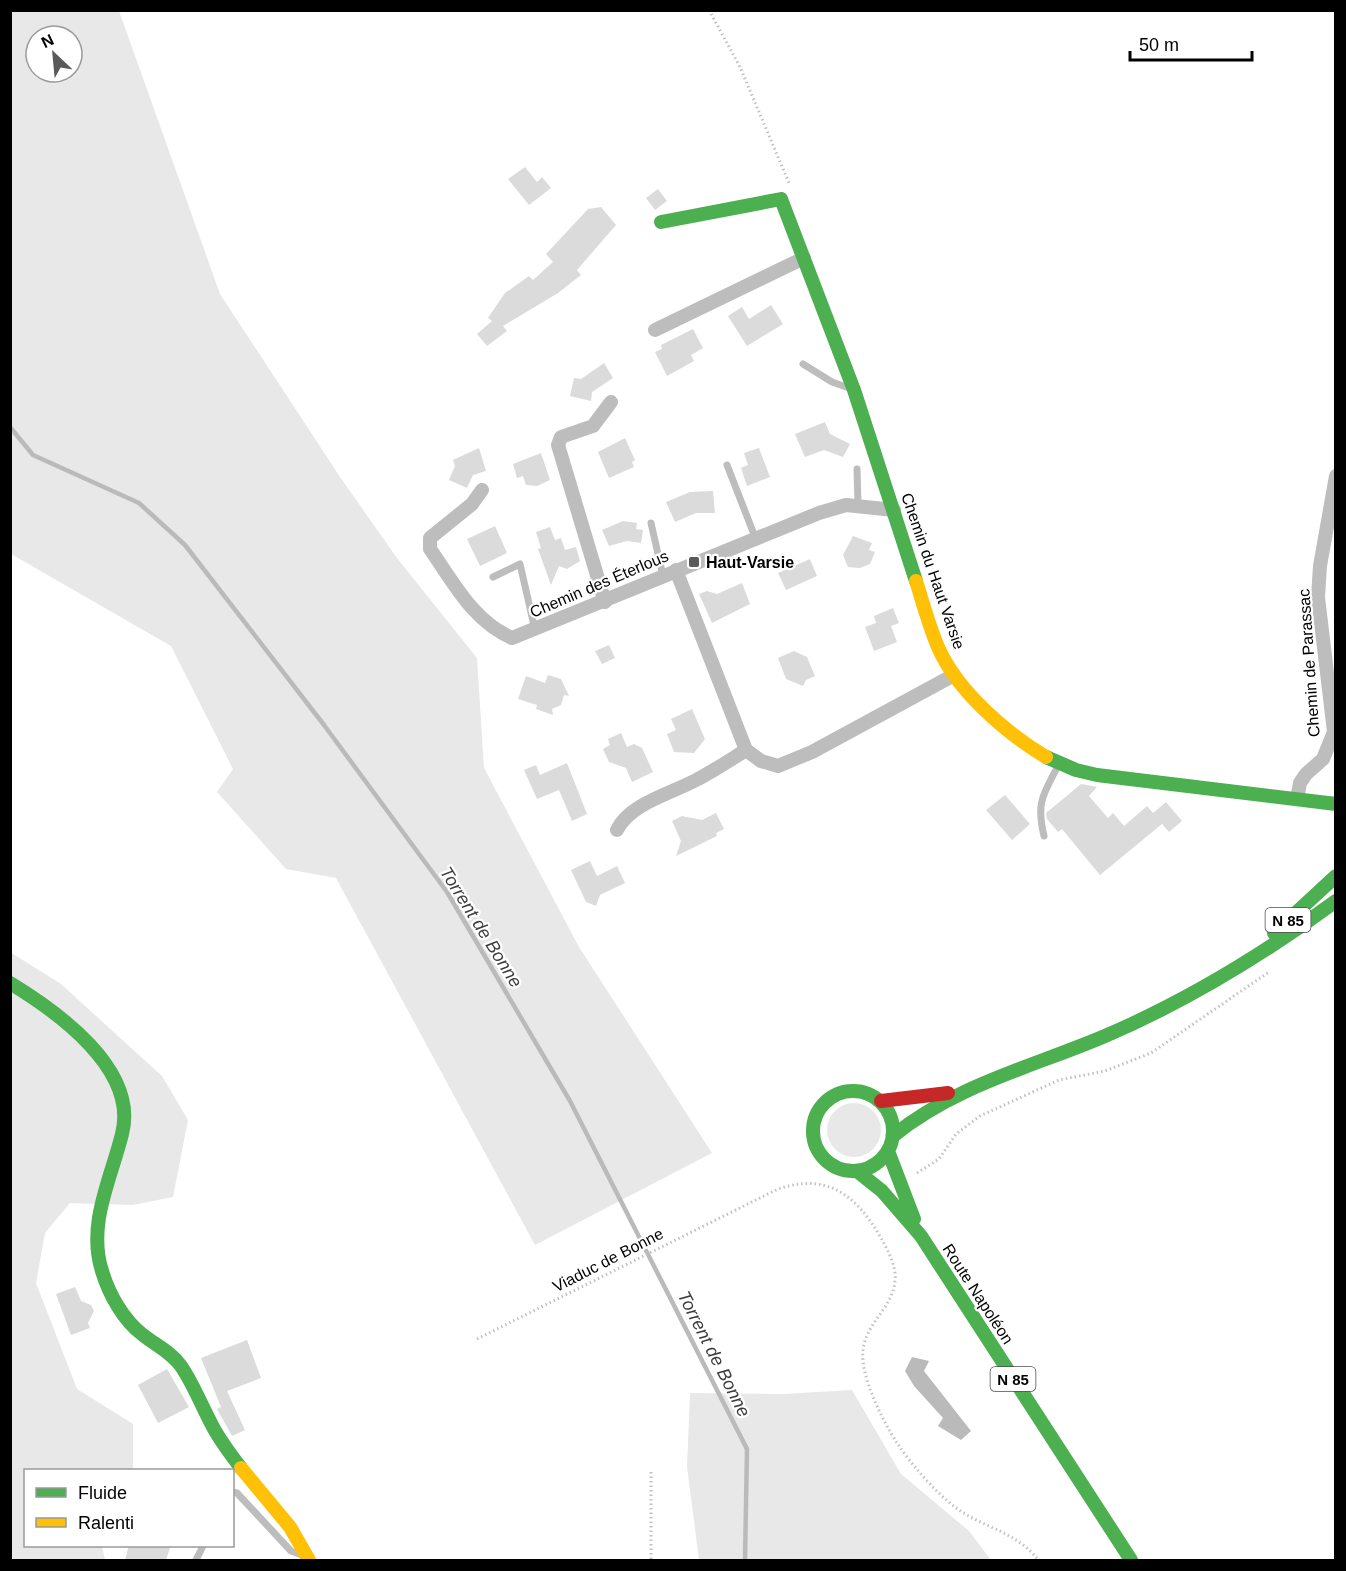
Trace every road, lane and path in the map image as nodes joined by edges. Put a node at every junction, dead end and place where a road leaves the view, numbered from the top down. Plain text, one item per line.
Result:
1 (709, 10) edge
2 (781, 199) junction
3 (662, 222) dead end
4 (804, 258) junction
5 (655, 330) dead end
6 (803, 364) dead end
7 (854, 390) junction
8 (611, 402) dead end
9 (728, 465) dead end
10 (857, 469) dead end
11 (1335, 476) edge
12 (482, 490) dead end
13 (858, 505) junction
14 (894, 510) junction
15 (651, 523) dead end
16 (755, 537) junction
17 (669, 573) junction
18 (493, 577) dead end
19 (604, 602) junction
20 (535, 630) junction
21 (954, 675) junction
22 (746, 750) junction
23 (1059, 763) junction
24 (1297, 799) junction
25 (1335, 804) edge
26 (617, 830) dead end
27 (1044, 836) dead end
28 (1335, 876) edge
29 (1335, 901) edge
30 (1240, 964) junction
31 (1278, 966) dead end
32 (10, 983) edge
33 (966, 1090) junction
34 (881, 1101) junction
35 (893, 1137) junction
36 (888, 1151) junction
37 (857, 1171) junction
38 (899, 1181) junction
39 (921, 1236) junction
40 (477, 1339) dead end
41 (651, 1472) dead end
42 (234, 1492) edge
43 (308, 1558) edge
44 (651, 1560) edge
45 (1039, 1560) edge
46 (1131, 1560) edge

1 - 2 path
2 - 3 street
2 - 4 street, Chemin du Haut Varsie
4 - 5 street
4 - 7 street, Chemin du Haut Varsie
6 - 7 lane
7 - 14 street, Chemin du Haut Varsie
8 - 19 street
9 - 16 lane
10 - 13 lane
11 - 24 street, Chemin de Parassac
12 - 20 street, Chemin des Éterlous
13 - 14 street, Chemin des Éterlous
13 - 16 street, Chemin des Éterlous
14 - 21 street, Chemin du Haut Varsie
15 - 17 lane
16 - 17 street, Chemin des Éterlous
17 - 19 street, Chemin des Éterlous
17 - 22 street
18 - 20 lane
19 - 20 street, Chemin des Éterlous
21 - 22 street
21 - 23 street, Chemin du Haut Varsie
22 - 26 street
23 - 24 street, Chemin du Haut Varsie
23 - 27 lane
24 - 25 street, Chemin du Haut Varsie
28 - 30 street, N 85
29 - 30 street, N 85
30 - 33 street, N 85
31 - 38 path
32 - 43 street
33 - 34 street, N 85
33 - 35 street, N 85
34 - 35 street
34 - 37 street
35 - 36 street
36 - 37 street
36 - 38 street, Route Napoléon / N 85
37 - 39 street, Route Napoléon / N 85
38 - 39 street, Route Napoléon / N 85
39 - 46 street, Route Napoléon / N 85
40 - 45 path, Viaduc de Bonne
41 - 44 path
42 - 43 lane

